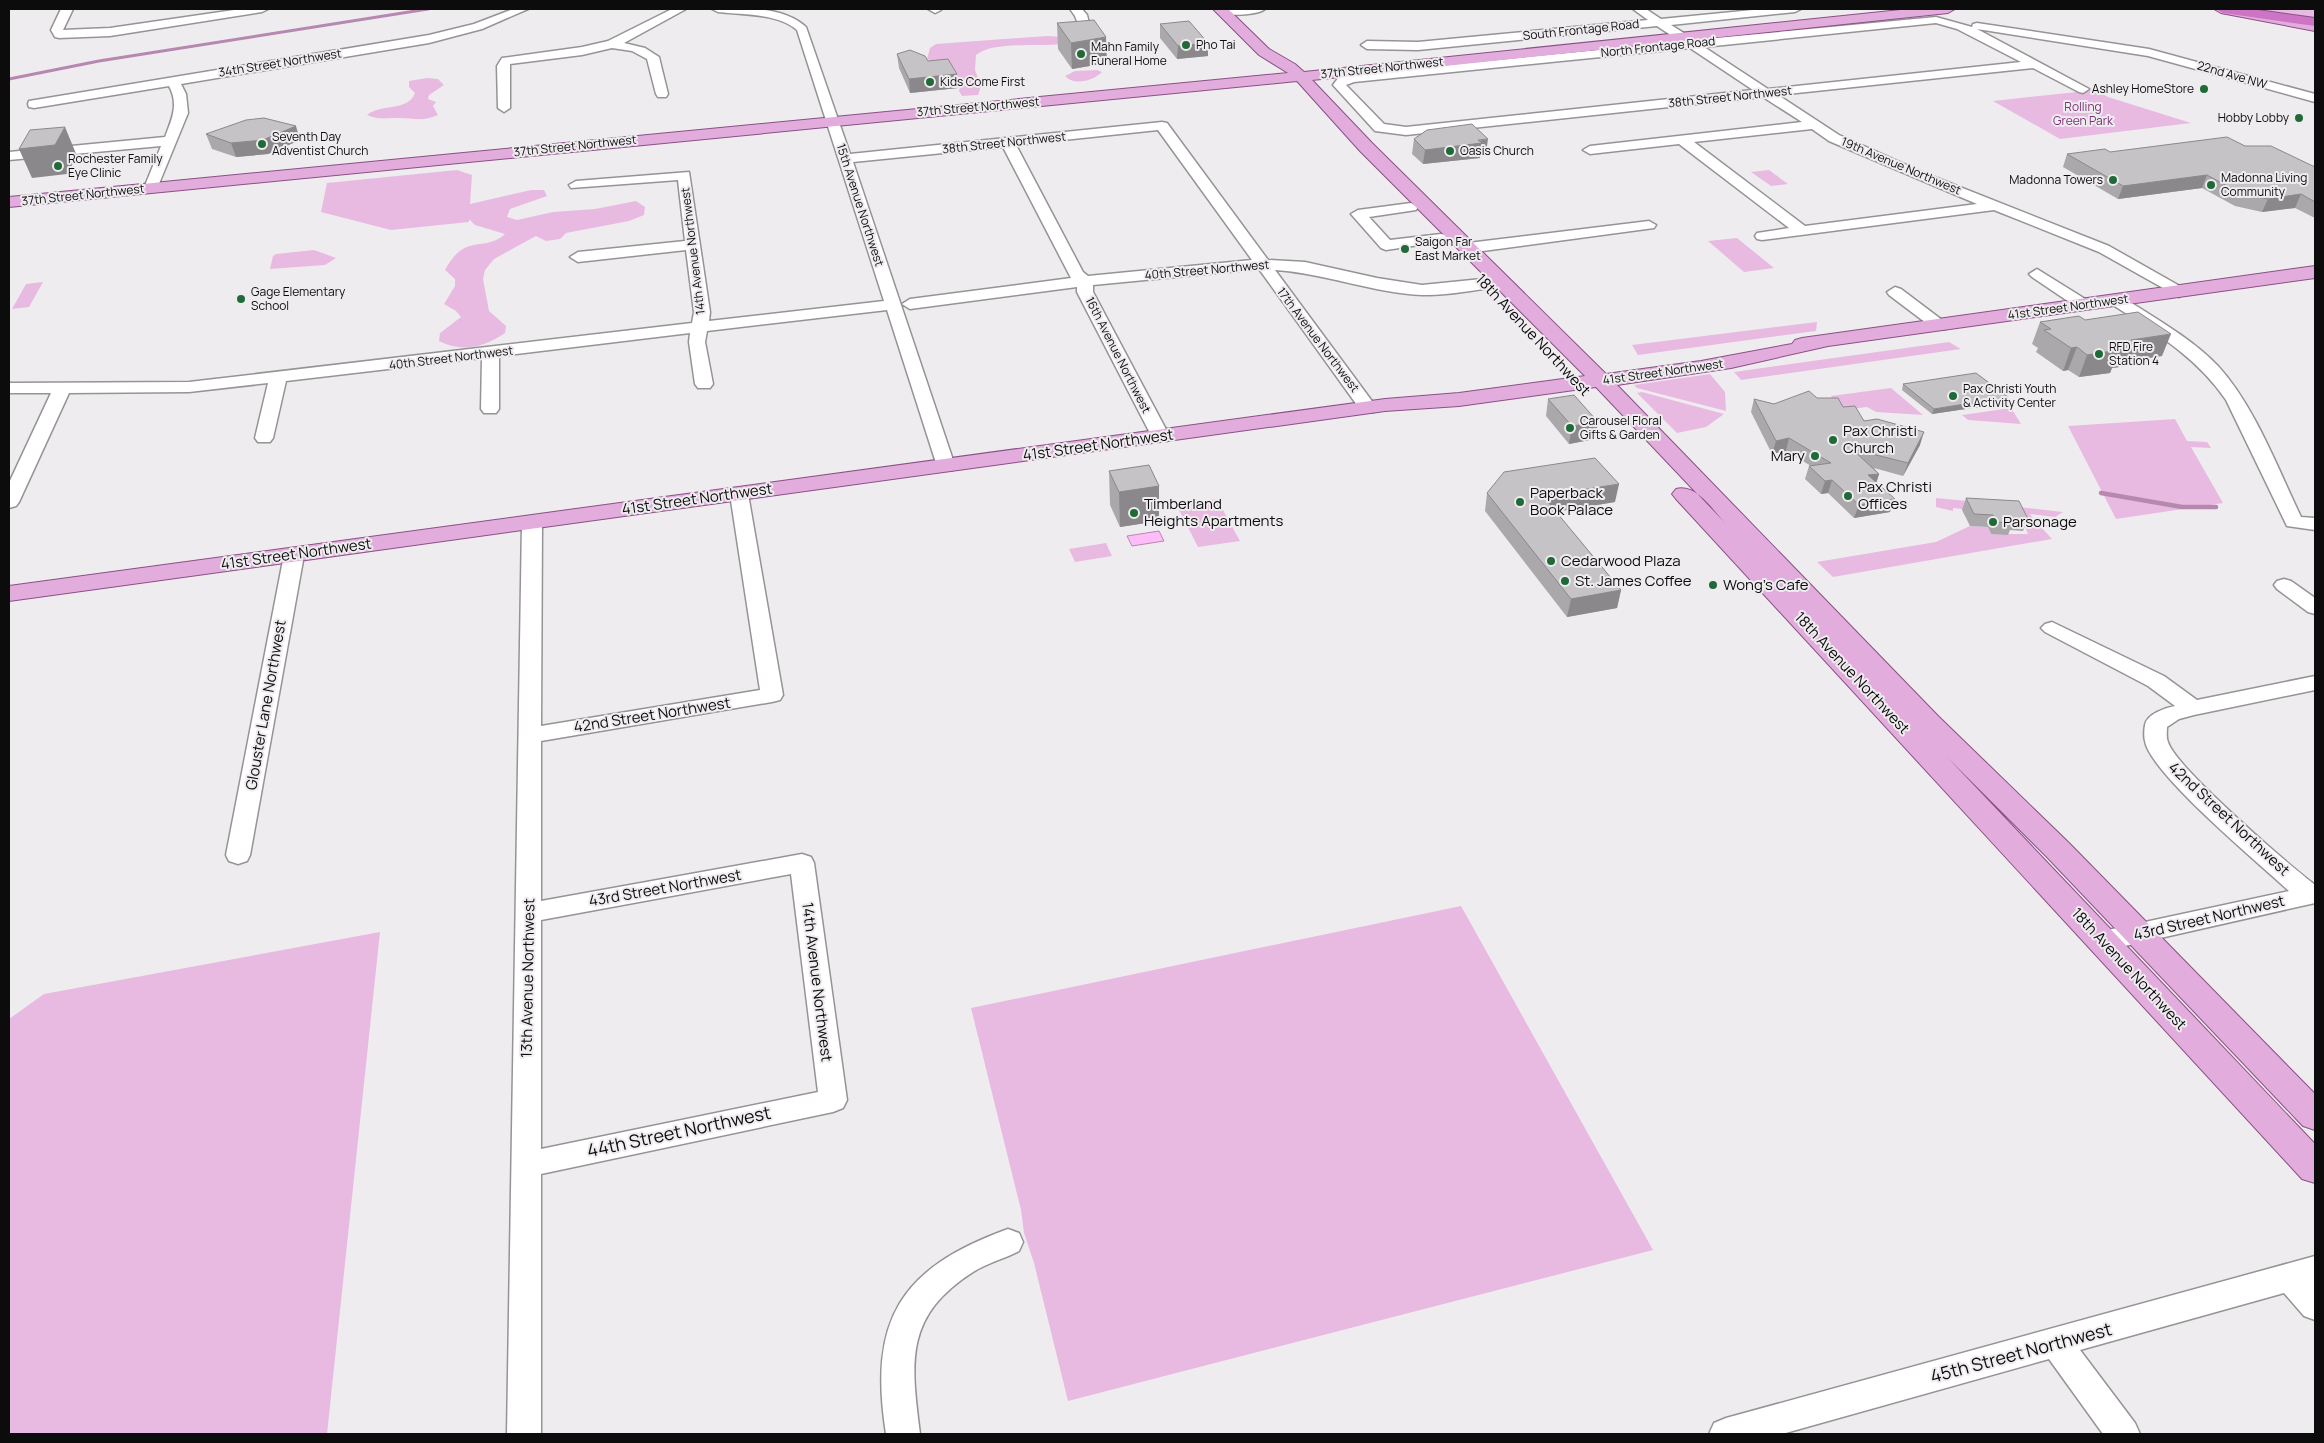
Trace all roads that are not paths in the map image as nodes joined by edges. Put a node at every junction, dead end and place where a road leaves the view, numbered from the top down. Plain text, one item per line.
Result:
1 (68, 9) edge
2 (262, 9) edge
3 (522, 9) edge
4 (680, 9) edge
5 (718, 9) edge
6 (1076, 9) edge
7 (1260, 9) edge
8 (1639, 9) edge
9 (1789, 9) edge
10 (1874, 9) edge
11 (1946, 9) edge
12 (2222, 9) edge
13 (1222, 10) edge
14 (1925, 10) edge
15 (2315, 22) edge
16 (1084, 27) edge
17 (2315, 27) edge
18 (1676, 33) junction
19 (2037, 36) junction
20 (612, 44) junction
21 (1367, 45) dead end
22 (2034, 64) junction
23 (1286, 73) junction
24 (173, 81) junction
25 (2083, 89) dead end
26 (1767, 93) junction
27 (662, 94) dead end
28 (2315, 98) edge
29 (34, 104) dead end
30 (504, 108) dead end
31 (832, 116) junction
32 (1814, 125) junction
33 (1162, 126) joint
34 (1426, 130) joint
35 (1682, 140) junction
36 (170, 141) junction
37 (1008, 142) junction
38 (1590, 150) dead end
39 (9, 156) edge
40 (846, 159) junction
41 (153, 183) junction
42 (576, 186) dead end
43 (9, 192) edge
44 (9, 202) edge
45 (1996, 206) junction
46 (1411, 207) junction
47 (1650, 225) dead end
48 (1802, 231) junction
49 (1762, 236) dead end
50 (1441, 238) junction
51 (692, 245) junction
52 (1468, 248) junction
53 (578, 257) dead end
54 (1261, 264) junction
55 (2315, 272) edge
56 (2037, 274) dead end
57 (1085, 281) junction
58 (1494, 283) junction
59 (1895, 292) dead end
60 (2179, 292) junction
61 (2116, 300) junction
62 (910, 304) dead end
63 (891, 305) junction
64 (2084, 305) junction
65 (1940, 326) junction
66 (701, 328) junction
67 (491, 353) junction
68 (278, 377) junction
69 (1586, 377) junction
70 (704, 384) dead end
71 (9, 388) edge
72 (62, 389) junction
73 (1377, 406) junction
74 (490, 409) dead end
75 (1160, 437) junction
76 (264, 438) dead end
77 (946, 466) junction
78 (739, 494) junction
79 (9, 502) edge
80 (532, 522) junction
81 (2315, 524) edge
82 (294, 555) junction
83 (2284, 585) dead end
84 (9, 594) edge
85 (2315, 608) edge
86 (2052, 628) dead end
87 (2315, 683) edge
88 (2193, 708) junction
89 (532, 735) junction
90 (238, 855) dead end
91 (802, 863) joint
92 (2313, 894) edge
93 (529, 913) junction
94 (2139, 934) junction
95 (2104, 942) junction
96 (833, 1100) joint
97 (2315, 1116) edge
98 (526, 1165) junction
99 (2315, 1168) edge
100 (1008, 1242) dead end
101 (2302, 1274) edge
102 (2315, 1306) edge
103 (2056, 1343) junction
104 (524, 1434) edge
105 (903, 1434) edge
106 (1726, 1434) edge
107 (2123, 1434) edge

1 - 2 street
3 - 24 street, 34th Street Northwest
4 - 20 street
5 - 31 street, 15th Avenue Northwest
6 - 16 street
7 - 13 street
8 - 18 street, 19th Avenue Northwest
9 - 18 street, South Frontage Road
10 - 18 main road, 37th Street Northwest
11 - 14 main road, 37th Street Northwest
11 - 19 street
12 - 15 highway
12 - 17 main road
13 - 23 main road, 18th Avenue Northwest
14 - 18 main road, 37th Street Northwest
14 - 19 street
18 - 21 street, South Frontage Road
18 - 22 street, North Frontage Road
18 - 23 main road, 37th Street Northwest
18 - 26 street, 19th Avenue Northwest
18 - 34 street, North Frontage Road
19 - 28 street, 22nd Ave NW
20 - 27 street
20 - 30 street
22 - 25 street, North Frontage Road
22 - 26 street, 38th Street Northwest
23 - 31 main road, 37th Street Northwest
23 - 46 main road, 18th Avenue Northwest
23 - 52 main road, 18th Avenue Northwest
24 - 29 street, 34th Street Northwest
24 - 36 street
26 - 32 street, 19th Avenue Northwest
26 - 34 street, 38th Street Northwest
31 - 40 street, 15th Avenue Northwest
31 - 41 main road, 37th Street Northwest
32 - 35 street
32 - 45 street, 19th Avenue Northwest
33 - 37 street, 38th Street Northwest
33 - 54 street, 17th Avenue Northwest
35 - 38 street
35 - 48 street
36 - 39 street
36 - 41 street
37 - 40 street, 38th Street Northwest
37 - 57 street, 16th Avenue Northwest
40 - 63 street, 15th Avenue Northwest
41 - 43 main road, 37th Street Northwest
41 - 44 main road, 37th Street Northwest
42 - 51 street, 14th Avenue Northwest
45 - 48 street
45 - 60 street, 19th Avenue Northwest
46 - 50 main road, 18th Avenue Northwest
46 - 50 street
47 - 52 street
48 - 49 street
50 - 58 main road, 18th Avenue Northwest
51 - 53 street
51 - 66 street, 14th Avenue Northwest
52 - 58 main road, 18th Avenue Northwest
54 - 57 street, 40th Street Northwest
54 - 58 street, 40th Street Northwest
54 - 73 street, 17th Avenue Northwest
55 - 60 main road, 41st Street Northwest
56 - 64 street
57 - 62 street, 40th Street Northwest
57 - 75 street, 16th Avenue Northwest
58 - 69 main road, 18th Avenue Northwest
59 - 65 street
60 - 61 main road, 41st Street Northwest
61 - 64 main road, 41st Street Northwest
61 - 81 street
63 - 66 street, 40th Street Northwest
63 - 77 street, 15th Avenue Northwest
64 - 65 main road, 41st Street Northwest
65 - 69 main road, 41st Street Northwest
66 - 67 street, 40th Street Northwest
66 - 70 street, 14th Avenue Northwest
67 - 68 street, 40th Street Northwest
67 - 74 street
68 - 72 street, 40th Street Northwest
68 - 76 street
69 - 73 main road, 41st Street Northwest
69 - 94 main road, 18th Avenue Northwest
69 - 95 main road, 18th Avenue Northwest
71 - 72 street, 40th Street Northwest
72 - 79 street
73 - 75 main road, 41st Street Northwest
75 - 77 main road, 41st Street Northwest
77 - 78 main road, 41st Street Northwest
78 - 80 main road, 41st Street Northwest
78 - 89 street, 42nd Street Northwest
80 - 82 main road, 41st Street Northwest
80 - 89 street, 13th Avenue Northwest
82 - 84 main road, 41st Street Northwest
82 - 90 street, Glouster Lane Northwest
83 - 85 street
86 - 88 street
87 - 88 street, 42nd Street Northwest
88 - 92 street, 42nd Street Northwest
89 - 93 street, 13th Avenue Northwest
91 - 93 street, 43rd Street Northwest
91 - 96 street, 14th Avenue Northwest
92 - 94 street, 43rd Street Northwest
93 - 98 street, 13th Avenue Northwest
94 - 95 street, 43rd Street Northwest
94 - 97 main road, 18th Avenue Northwest
95 - 99 main road, 18th Avenue Northwest
96 - 98 street, 44th Street Northwest
98 - 104 street, 13th Avenue Northwest
100 - 105 street
101 - 102 street
101 - 103 street, 45th Street Northwest
103 - 106 street, 45th Street Northwest
103 - 107 street

